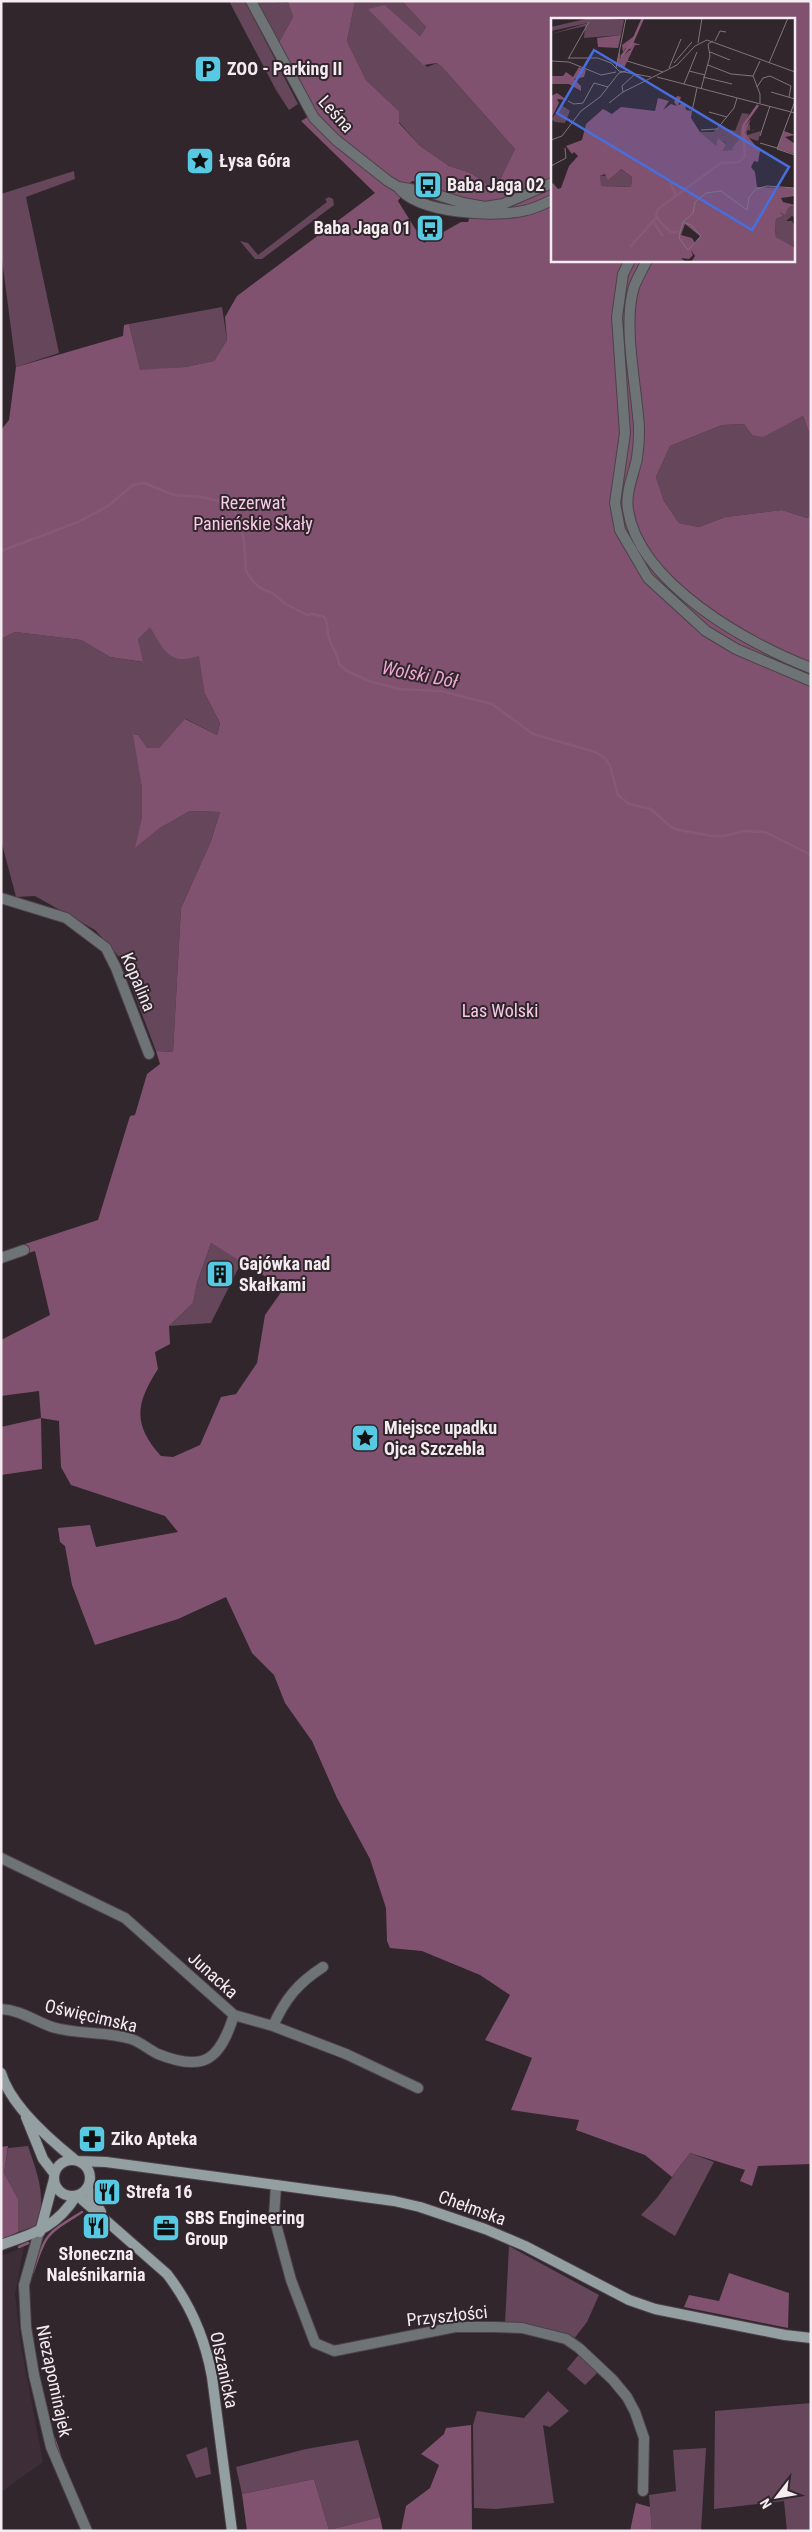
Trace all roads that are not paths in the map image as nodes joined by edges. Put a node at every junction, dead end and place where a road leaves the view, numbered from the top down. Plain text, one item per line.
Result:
1 (251, 1) edge
2 (551, 183) edge
3 (398, 187) junction
4 (551, 200) edge
5 (630, 261) edge
6 (647, 261) edge
7 (811, 668) edge
8 (811, 681) edge
9 (1, 898) edge
10 (149, 1054) dead end
11 (24, 1250) dead end
12 (1, 1258) edge
13 (1, 1858) edge
14 (323, 1967) dead end
15 (1, 2009) edge
16 (234, 2015) junction
17 (273, 2026) junction
18 (1, 2073) edge
19 (418, 2088) dead end
20 (23, 2109) junction
21 (76, 2160) junction
22 (106, 2162) junction
23 (53, 2175) junction
24 (90, 2179) junction
25 (276, 2185) junction
26 (88, 2190) junction
27 (77, 2196) junction
28 (108, 2221) junction
29 (39, 2232) junction
30 (1, 2245) edge
31 (811, 2338) edge
32 (643, 2491) dead end
33 (87, 2531) edge
34 (232, 2531) edge

1 - 3 street, Leśna
2 - 3 street
3 - 4 street, Leśna
5 - 8 street
6 - 7 street
9 - 10 street, Kopalina
11 - 12 street
13 - 16 street, Junacka
14 - 17 street
15 - 16 street, Oświęcimska
16 - 17 street, Junacka
17 - 19 street, Junacka
18 - 20 street
20 - 21 street
20 - 23 street
21 - 22 street, Chełmska
21 - 23 street
21 - 24 street
22 - 24 street
22 - 25 street, Chełmska
23 - 27 street
23 - 29 street
24 - 26 street
25 - 31 street, Chełmska
25 - 32 street, Przyszłości
26 - 27 street
26 - 28 street, Olszanicka
27 - 28 street, Olszanicka
27 - 29 street
28 - 34 street, Olszanicka
29 - 30 street
29 - 33 street, Niezapominajek

